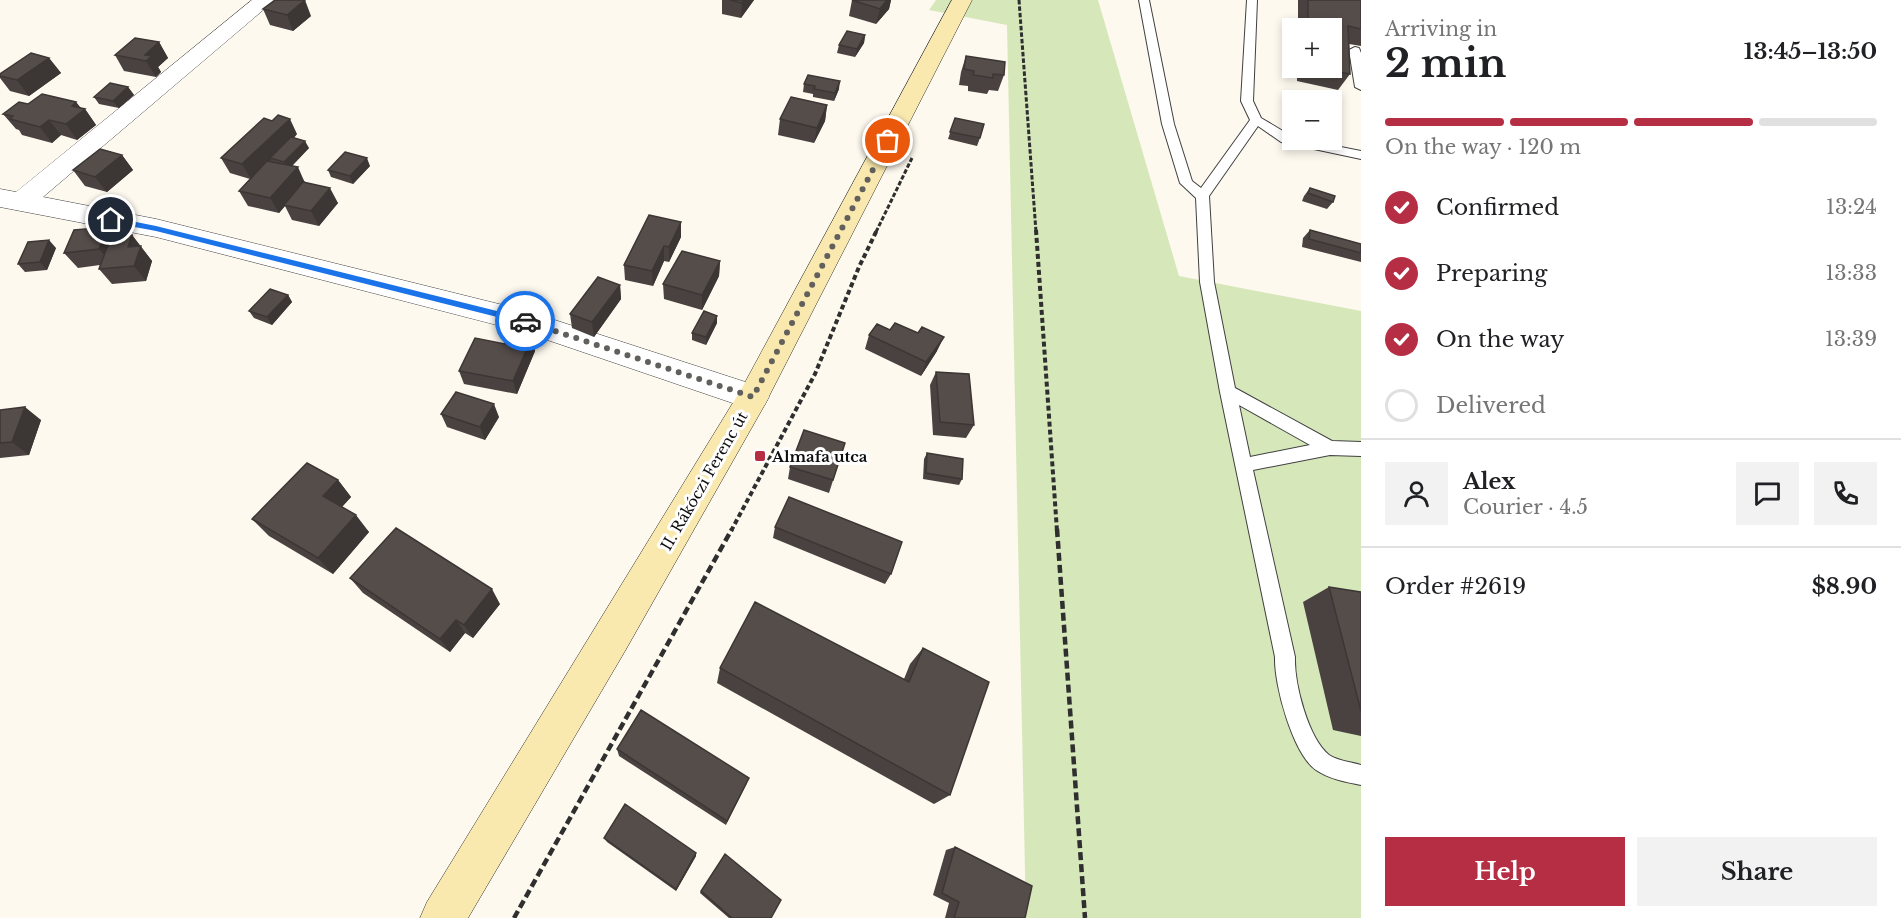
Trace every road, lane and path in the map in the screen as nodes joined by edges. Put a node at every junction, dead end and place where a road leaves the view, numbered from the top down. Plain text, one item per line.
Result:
1 (265, 0) edge
2 (962, 0) edge
3 (1019, 0) edge
4 (1144, 0) edge
5 (1252, 0) edge
6 (1355, 50) dead end
7 (1361, 87) edge
8 (1256, 120) junction
9 (915, 150) dead end
10 (1361, 155) edge
11 (1202, 196) junction
12 (10, 200) edge
13 (1228, 392) junction
14 (753, 397) junction
15 (1330, 448) junction
16 (1361, 449) edge
17 (1244, 465) junction
18 (1361, 776) edge
19 (443, 918) edge
20 (514, 918) edge
21 (1085, 918) edge

1 - 12 street
2 - 14 main road, II. Rákóczi Ferenc út
3 - 21 path
4 - 11 lane
5 - 8 lane
6 - 7 lane
8 - 10 lane
8 - 11 lane
9 - 20 path
11 - 13 lane
12 - 14 street
13 - 15 lane
13 - 17 lane
14 - 19 main road, II. Rákóczi Ferenc út
15 - 16 lane
15 - 17 lane
17 - 18 lane

